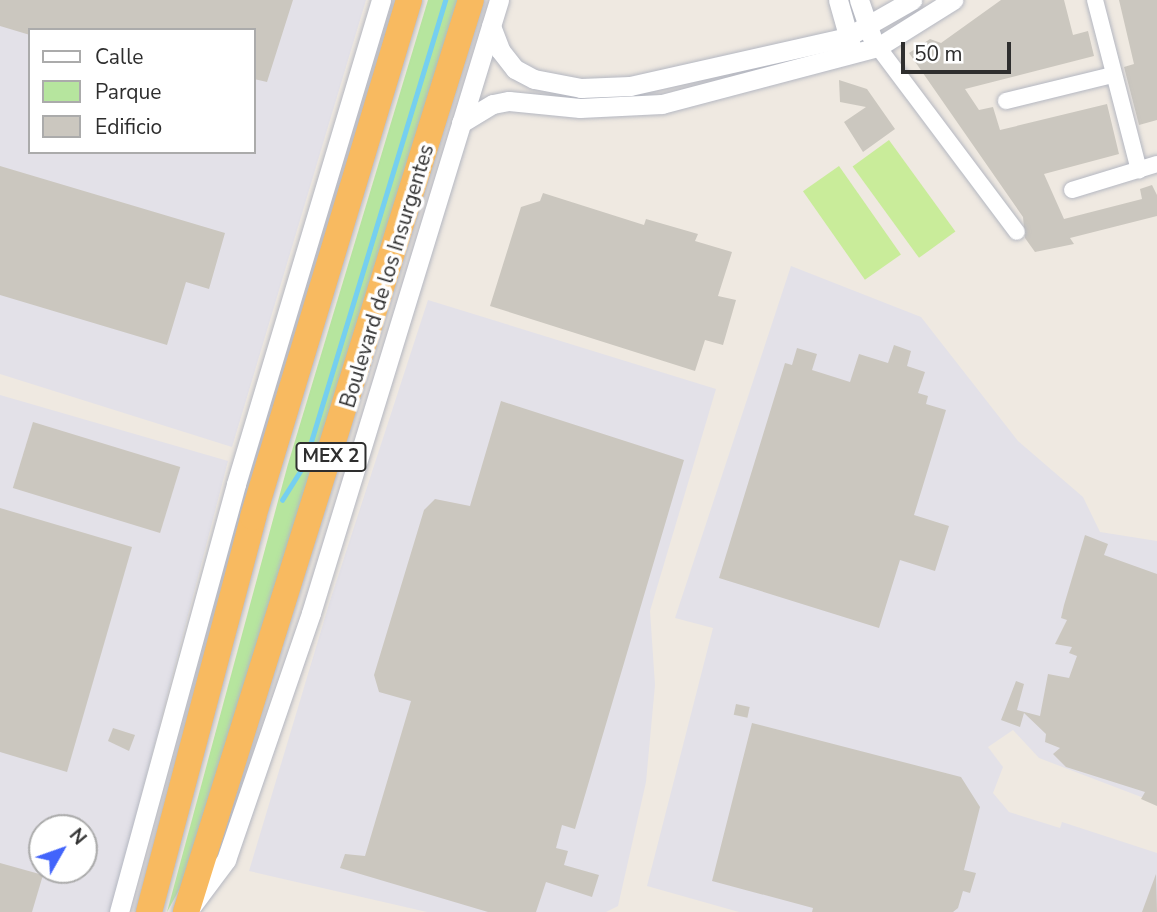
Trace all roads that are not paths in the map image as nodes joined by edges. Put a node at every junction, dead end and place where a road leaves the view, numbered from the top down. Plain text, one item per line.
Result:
1 (381, 0) edge
2 (409, 0) edge
3 (471, 0) edge
4 (499, 0) edge
5 (838, 0) edge
6 (859, 0) edge
7 (912, 0) edge
8 (953, 0) edge
9 (1095, 0) edge
10 (491, 26) junction
11 (867, 28) junction
12 (851, 45) junction
13 (878, 47) junction
14 (758, 59) junction
15 (1113, 75) junction
16 (765, 78) junction
17 (1006, 101) dead end
18 (461, 123) junction
19 (1157, 164) edge
20 (1139, 170) junction
21 (1072, 190) dead end
22 (1017, 232) dead end
23 (213, 882) junction
24 (118, 912) edge
25 (149, 912) edge
26 (186, 912) edge
27 (204, 912) edge

1 - 24 street
2 - 25 highway, MEX 2
3 - 26 highway, Boulevard de los Insurgentes / MEX 2
4 - 10 street
5 - 12 street
6 - 11 street
7 - 11 street
8 - 13 street
9 - 15 street
10 - 14 street
10 - 18 street
11 - 12 street
11 - 13 street
12 - 13 street
12 - 14 street
12 - 16 street
13 - 22 street
14 - 16 street
15 - 17 street
15 - 20 street
16 - 18 street
18 - 23 street
19 - 20 street
20 - 21 street
23 - 26 street
23 - 27 street

